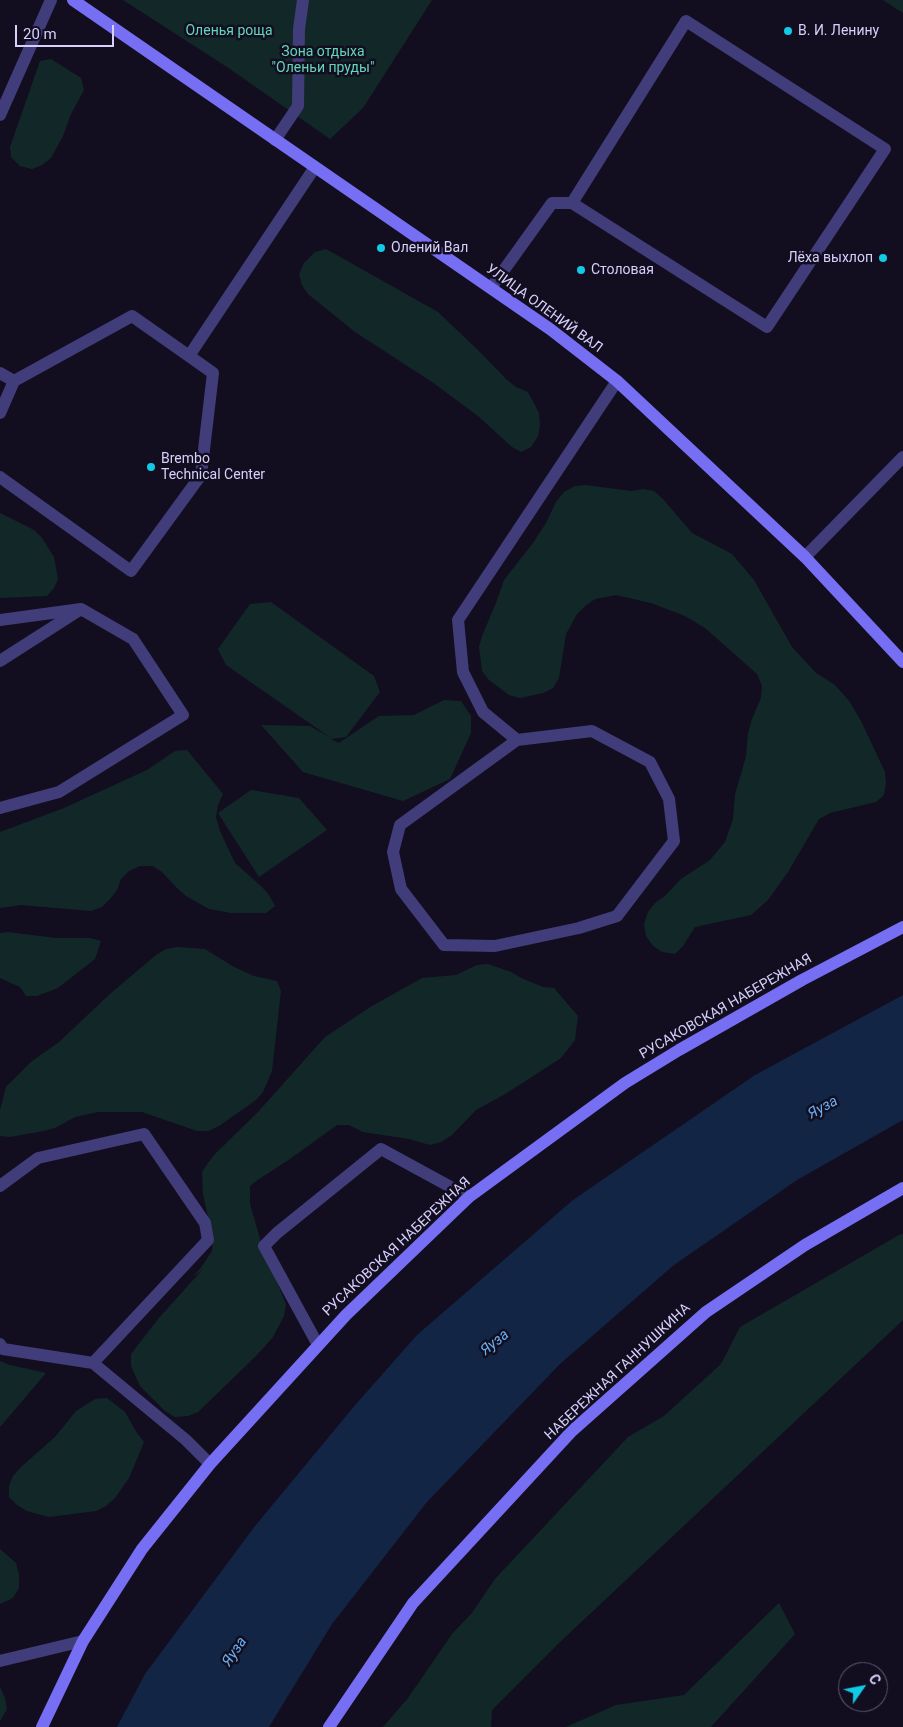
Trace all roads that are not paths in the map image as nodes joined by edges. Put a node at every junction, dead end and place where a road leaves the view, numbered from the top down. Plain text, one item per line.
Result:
1 (51, 0) edge
2 (73, 0) edge
3 (303, 0) edge
4 (0, 115) edge
5 (275, 140) junction
6 (314, 167) junction
7 (572, 203) junction
8 (491, 288) junction
9 (189, 356) junction
10 (0, 373) edge
11 (14, 381) junction
12 (617, 381) junction
13 (0, 413) edge
14 (903, 457) edge
15 (0, 478) edge
16 (805, 557) junction
17 (81, 609) junction
18 (0, 620) edge
19 (0, 661) edge
20 (903, 662) edge
21 (517, 740) junction
22 (0, 808) edge
23 (903, 927) edge
24 (0, 1186) edge
25 (903, 1188) edge
26 (469, 1197) junction
27 (0, 1344) edge
28 (318, 1345) junction
29 (93, 1363) junction
30 (210, 1464) junction
31 (83, 1641) junction
32 (0, 1661) edge
33 (42, 1727) edge
34 (329, 1727) edge

1 - 4 street
2 - 5 main road, УЛИЦА ОЛЕНИЙ ВАЛ
3 - 5 street
5 - 6 main road, УЛИЦА ОЛЕНИЙ ВАЛ
6 - 8 main road, УЛИЦА ОЛЕНИЙ ВАЛ
6 - 9 street
7 - 7 street
7 - 8 street
8 - 12 main road, УЛИЦА ОЛЕНИЙ ВАЛ
9 - 11 street
9 - 15 street
10 - 11 street
11 - 13 street
12 - 16 main road, УЛИЦА ОЛЕНИЙ ВАЛ
12 - 21 street
14 - 16 street
16 - 20 main road, УЛИЦА ОЛЕНИЙ ВАЛ
17 - 18 street
17 - 19 street
17 - 22 street
21 - 21 street
23 - 26 main road, РУСАКОВСКАЯ НАБЕРЕЖНАЯ
24 - 29 street
25 - 34 main road, НАБЕРЕЖНАЯ ГАННУШКИНА
26 - 28 main road, РУСАКОВСКАЯ НАБЕРЕЖНАЯ
26 - 28 street
27 - 29 street
28 - 30 main road, РУСАКОВСКАЯ НАБЕРЕЖНАЯ
29 - 30 street
30 - 31 main road, РУСАКОВСКАЯ НАБЕРЕЖНАЯ
31 - 32 street
31 - 33 main road, РУСАКОВСКАЯ НАБЕРЕЖНАЯ

